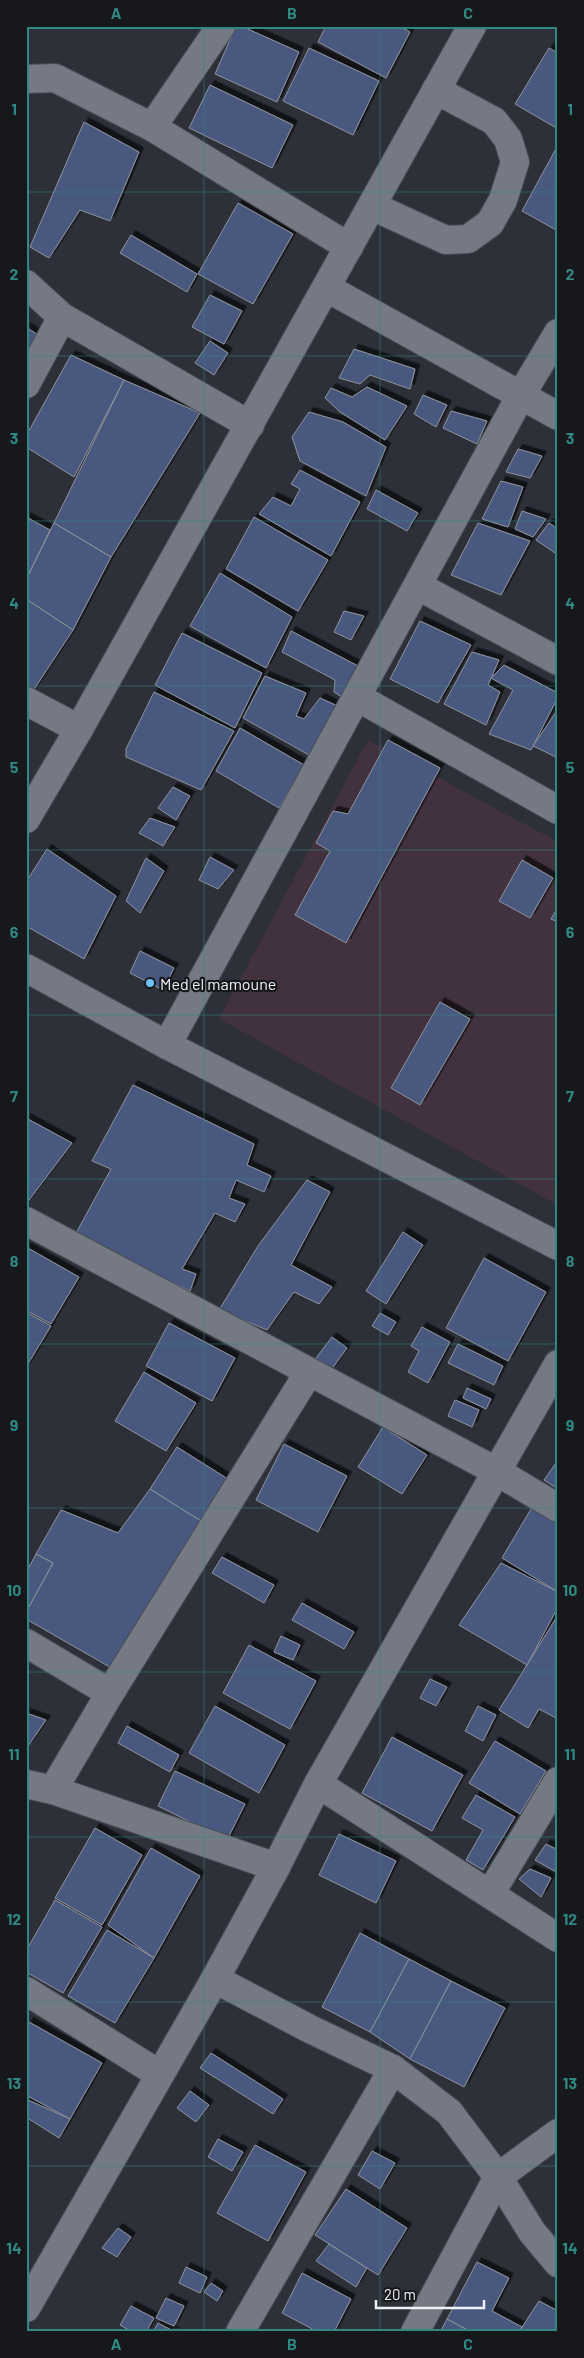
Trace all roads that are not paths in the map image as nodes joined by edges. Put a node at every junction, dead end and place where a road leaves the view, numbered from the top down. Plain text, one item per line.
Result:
1 (472, 26) edge
2 (208, 30) edge
3 (26, 79) edge
4 (436, 90) junction
5 (152, 127) junction
6 (372, 206) junction
7 (349, 247) junction
8 (26, 284) edge
9 (327, 288) junction
10 (62, 317) junction
11 (558, 332) edge
12 (26, 384) edge
13 (521, 396) junction
14 (558, 416) edge
15 (250, 425) junction
16 (418, 586) junction
17 (558, 661) edge
18 (357, 697) junction
19 (26, 701) edge
20 (79, 729) junction
21 (558, 810) edge
22 (26, 819) edge
23 (26, 968) edge
24 (167, 1045) junction
25 (26, 1221) edge
26 (558, 1246) edge
27 (558, 1364) edge
28 (309, 1372) junction
29 (496, 1471) junction
30 (558, 1508) edge
31 (26, 1643) edge
32 (110, 1693) junction
33 (558, 1781) edge
34 (26, 1784) edge
35 (318, 1784) junction
36 (53, 1790) junction
37 (276, 1867) junction
38 (490, 1894) junction
39 (558, 1938) edge
40 (215, 1978) junction
41 (26, 1991) edge
42 (393, 2069) junction
43 (159, 2074) junction
44 (558, 2133) edge
45 (498, 2178) junction
46 (558, 2263) edge
47 (26, 2308) edge
48 (240, 2332) edge
49 (415, 2332) edge

1 - 4 street
2 - 5 street
3 - 5 street
4 - 6 street
4 - 6 street
5 - 7 street
6 - 7 street
7 - 9 street
8 - 10 street
9 - 13 street
9 - 15 street
10 - 12 street
10 - 15 street
11 - 13 street
13 - 14 street
13 - 16 street
15 - 20 street
16 - 17 street
16 - 18 street
18 - 21 street
18 - 24 street
19 - 20 street
20 - 22 street
23 - 24 street
24 - 26 street
25 - 28 street
27 - 29 street
28 - 29 street
28 - 32 street
29 - 30 street
29 - 35 street
31 - 32 street
32 - 36 street
33 - 38 street
34 - 36 street
35 - 37 street
35 - 38 street
36 - 37 street
37 - 40 street
38 - 39 street
40 - 42 street
40 - 43 street
41 - 43 street
42 - 45 street
42 - 48 street
43 - 47 street
44 - 45 street
45 - 46 street
45 - 49 street

